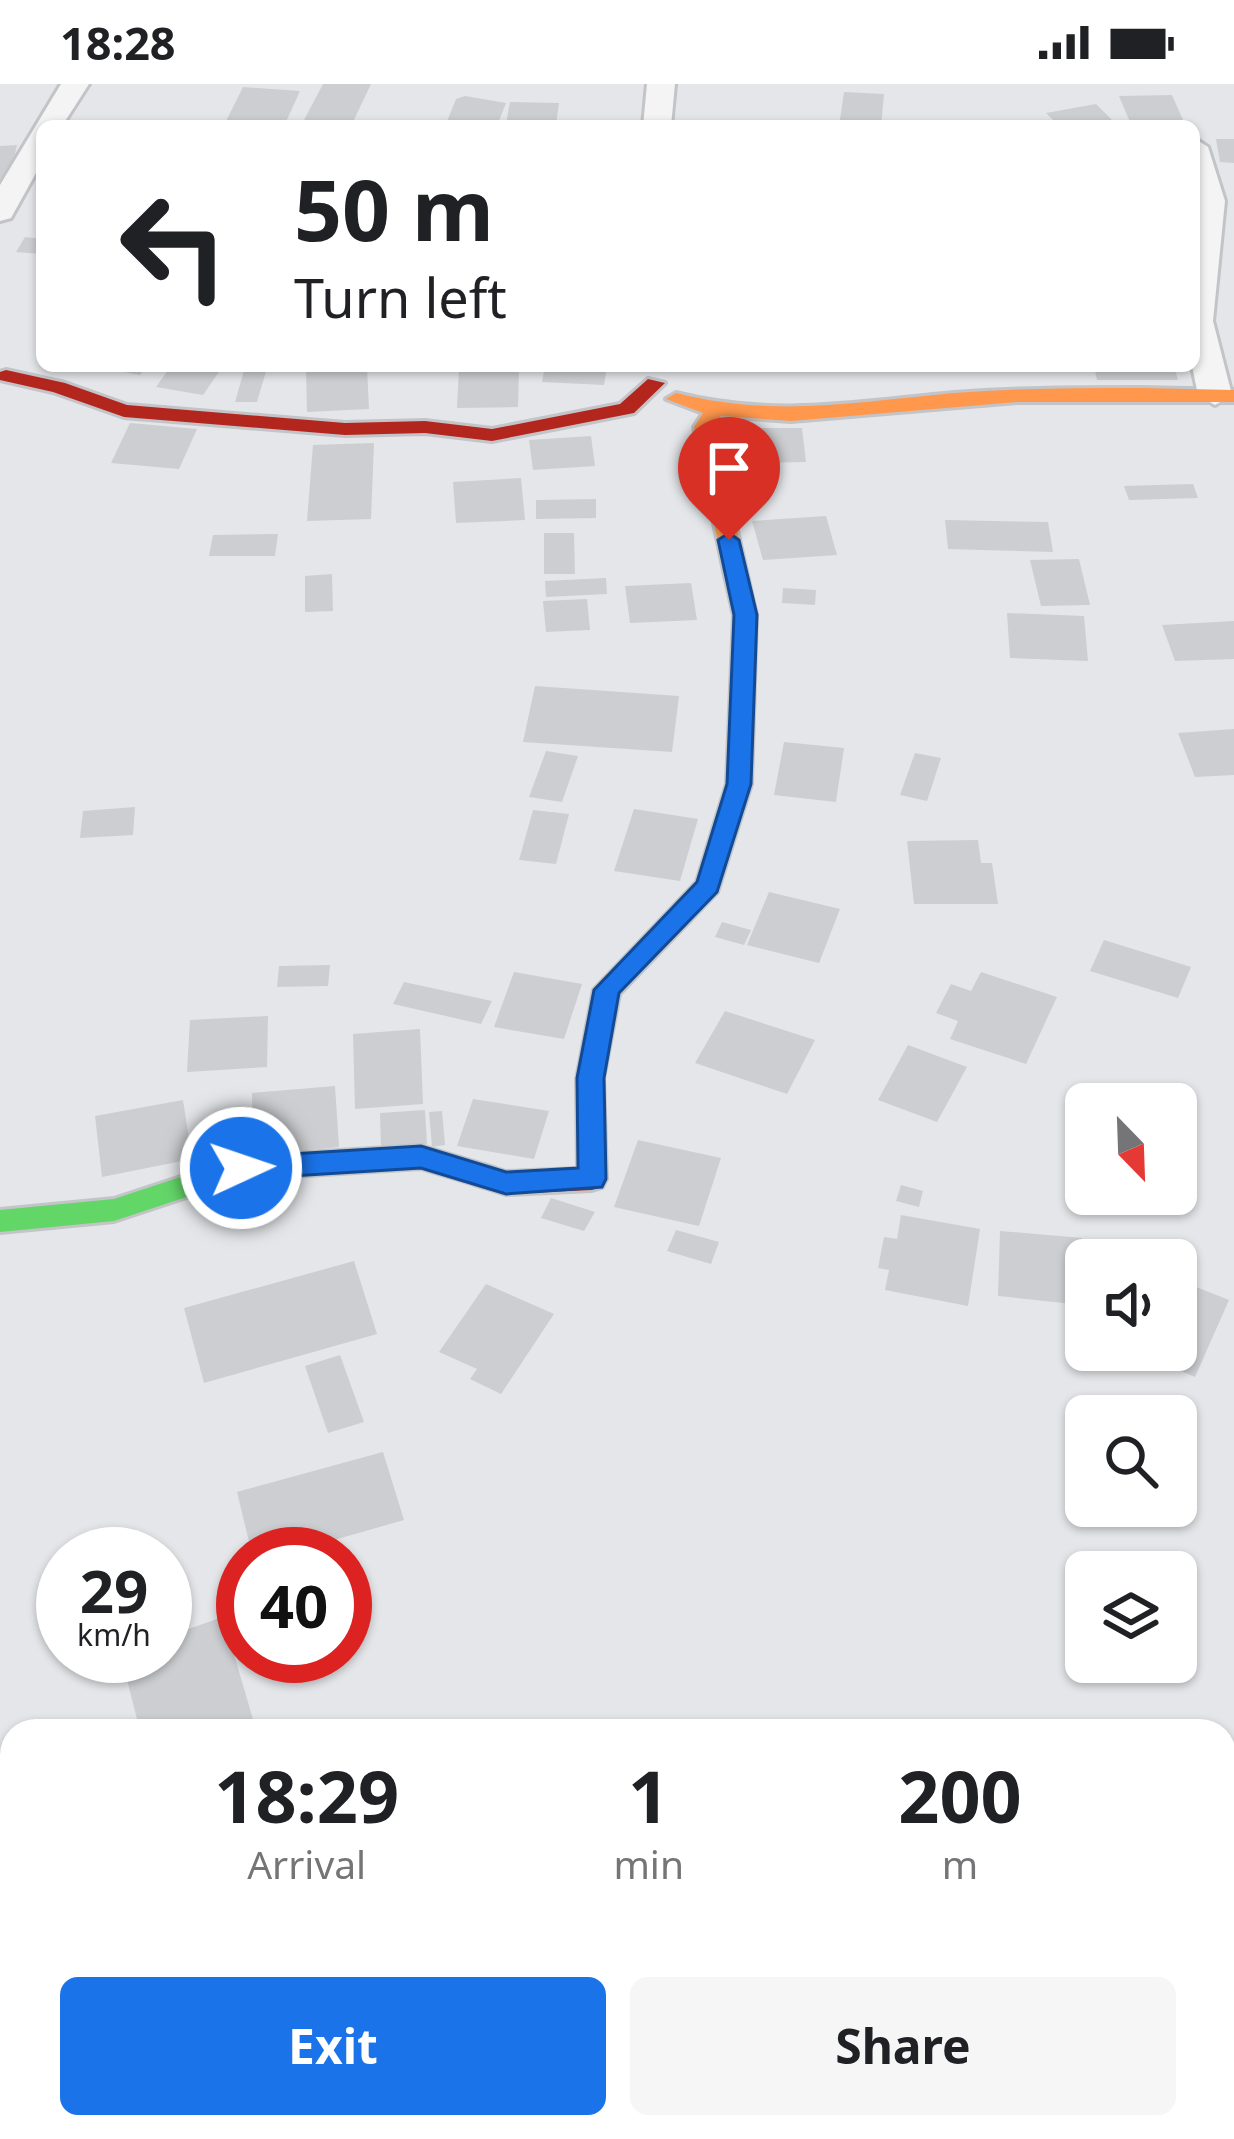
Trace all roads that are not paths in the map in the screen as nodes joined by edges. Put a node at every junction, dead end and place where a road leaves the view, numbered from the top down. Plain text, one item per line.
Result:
1 (75, 84) edge
2 (662, 84) edge
3 (52, 120) edge
4 (657, 120) edge
5 (36, 147) edge
6 (1200, 167) edge
7 (0, 212) edge
8 (1200, 293) edge
9 (1200, 329) edge
10 (653, 374) edge
11 (7, 376) dead end
12 (1224, 396) edge
13 (714, 411) junction
14 (0, 1221) edge

1 - 3 street
2 - 4 street
5 - 7 street
6 - 8 street
9 - 12 street
10 - 11 street
10 - 13 street
12 - 13 street
13 - 14 street

